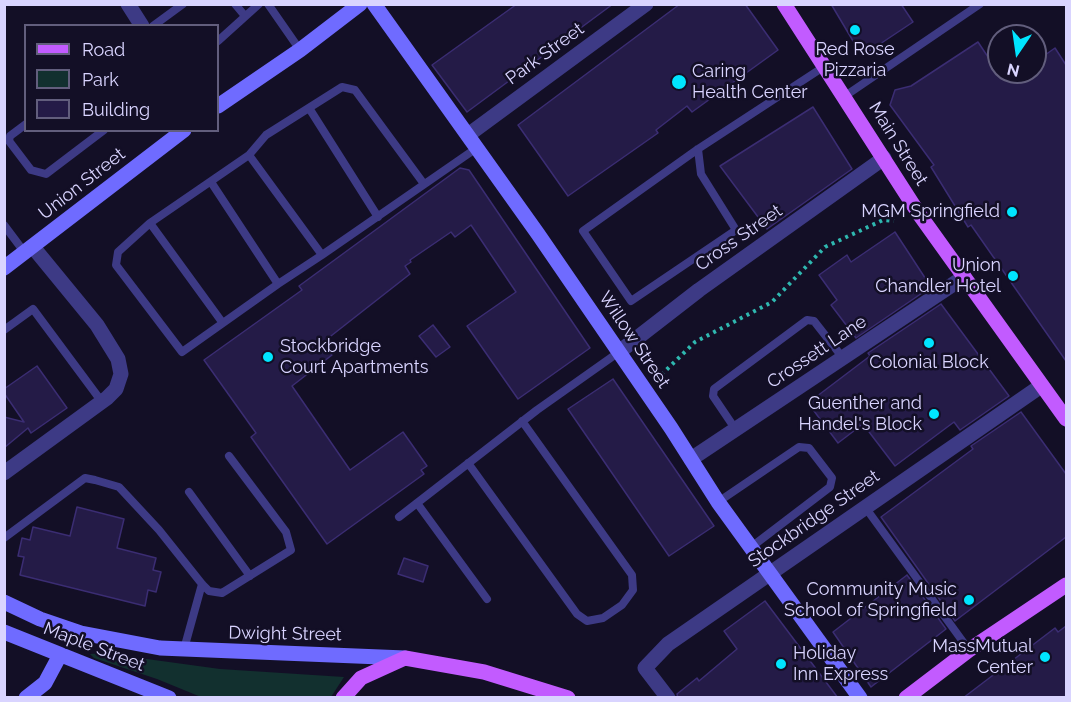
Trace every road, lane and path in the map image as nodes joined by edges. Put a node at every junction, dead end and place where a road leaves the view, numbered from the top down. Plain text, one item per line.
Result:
1 (128, 4) edge
2 (183, 4) edge
3 (235, 4) edge
4 (259, 4) edge
5 (268, 4) edge
6 (360, 4) edge
7 (374, 4) edge
8 (646, 4) edge
9 (784, 4) edge
10 (980, 4) edge
11 (245, 16) junction
12 (141, 24) edge
13 (156, 24) edge
14 (219, 39) edge
15 (300, 50) junction
16 (825, 66) junction
17 (845, 96) junction
18 (219, 105) edge
19 (309, 108) junction
20 (24, 126) edge
21 (101, 132) edge
22 (181, 132) edge
23 (468, 135) junction
24 (477, 148) junction
25 (698, 149) junction
26 (249, 156) junction
27 (884, 158) junction
28 (212, 182) junction
29 (424, 184) junction
30 (378, 217) junction
31 (894, 220) dead end
32 (150, 223) junction
33 (4, 225) edge
34 (29, 250) junction
35 (322, 255) junction
36 (4, 268) edge
37 (964, 277) junction
38 (278, 284) junction
39 (222, 322) junction
40 (4, 330) edge
41 (619, 352) junction
42 (843, 358) junction
43 (1041, 386) junction
44 (645, 391) junction
45 (102, 402) junction
46 (1066, 419) edge
47 (522, 422) junction
48 (736, 430) junction
49 (229, 456) dead end
50 (691, 459) junction
51 (468, 463) junction
52 (4, 473) edge
53 (189, 492) dead end
54 (417, 502) junction
55 (718, 502) junction
56 (865, 507) junction
57 (399, 517) dead end
58 (4, 538) edge
59 (750, 548) junction
60 (769, 574) junction
61 (249, 576) junction
62 (202, 584) junction
63 (1066, 585) edge
64 (487, 599) dead end
65 (4, 602) edge
66 (4, 632) edge
67 (184, 650) junction
68 (969, 650) junction
69 (60, 655) junction
70 (405, 658) junction
71 (26, 698) edge
72 (169, 698) edge
73 (343, 698) edge
74 (568, 698) edge
75 (668, 698) edge
76 (860, 698) edge
77 (906, 698) edge

1 - 12 street
2 - 13 lane
3 - 11 lane
4 - 11 lane
5 - 15 lane
6 - 15 street
7 - 23 street, Willow Street
8 - 23 street, Park Street
9 - 16 main road, Main Street
10 - 17 lane
11 - 14 lane
15 - 18 street
16 - 17 main road, Main Street
16 - 25 lane
17 - 27 main road, Main Street
19 - 26 lane
19 - 29 lane
19 - 30 lane
20 - 21 lane
22 - 34 street, Union Street
23 - 24 street, Willow Street
24 - 29 lane
24 - 41 street, Willow Street
25 - 25 lane
26 - 28 lane
26 - 35 lane
27 - 37 main road, Main Street
27 - 41 street, Cross Street
28 - 32 lane
28 - 38 lane
29 - 30 lane
30 - 35 lane
31 - 44 path
32 - 39 lane
32 - 39 lane
33 - 34 lane
34 - 36 street, Union Street
34 - 45 street
35 - 38 lane
37 - 42 street, Crossett Lane
37 - 43 main road, Main Street
38 - 39 lane
40 - 45 lane
41 - 44 street, Willow Street
41 - 47 lane
42 - 48 street, Crossett Lane
42 - 48 lane
43 - 46 main road, Main Street
43 - 56 street, Stockbridge Street
44 - 50 street, Willow Street
45 - 52 street
47 - 51 lane
47 - 51 lane
48 - 50 street, Crossett Lane
49 - 61 lane
50 - 55 street, Willow Street
51 - 54 lane
53 - 61 lane
54 - 57 lane
54 - 64 lane
55 - 59 street, Willow Street
55 - 59 lane
56 - 60 street, Stockbridge Street
56 - 68 lane
58 - 62 lane
59 - 60 street, Willow Street
60 - 75 street, Stockbridge Street
60 - 76 street, Willow Street
61 - 62 lane
62 - 67 lane
63 - 68 main road
65 - 67 street, Dwight Street
66 - 69 street, Maple Street
67 - 70 street, Dwight Street
68 - 77 main road
69 - 71 street
69 - 72 street, Maple Street
70 - 73 main road
70 - 74 main road, Dwight Street

